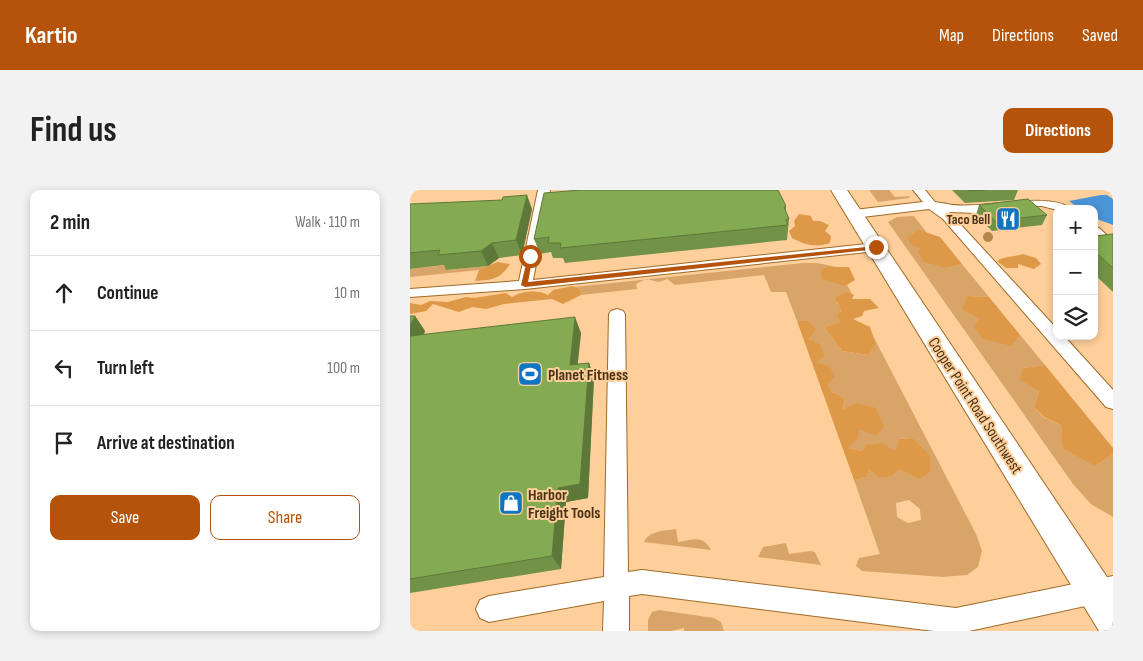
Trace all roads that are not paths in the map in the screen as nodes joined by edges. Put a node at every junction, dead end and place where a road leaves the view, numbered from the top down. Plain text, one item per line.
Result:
1 (544, 190) edge
2 (839, 190) edge
3 (919, 190) edge
4 (932, 205) junction
5 (1058, 205) edge
6 (854, 214) junction
7 (876, 247) junction
8 (525, 285) junction
9 (410, 293) edge
10 (617, 314) dead end
11 (1113, 402) edge
12 (616, 586) junction
13 (1107, 600) edge
14 (489, 609) dead end
15 (616, 631) edge

1 - 8 lane
2 - 6 main road, Cooper Point Road Southwest
3 - 4 lane
4 - 5 lane
4 - 6 lane
4 - 11 lane
6 - 7 main road, Cooper Point Road Southwest
7 - 8 lane
7 - 13 main road, Cooper Point Road Southwest
8 - 9 lane
10 - 12 lane
12 - 13 lane
12 - 14 lane
12 - 15 lane

